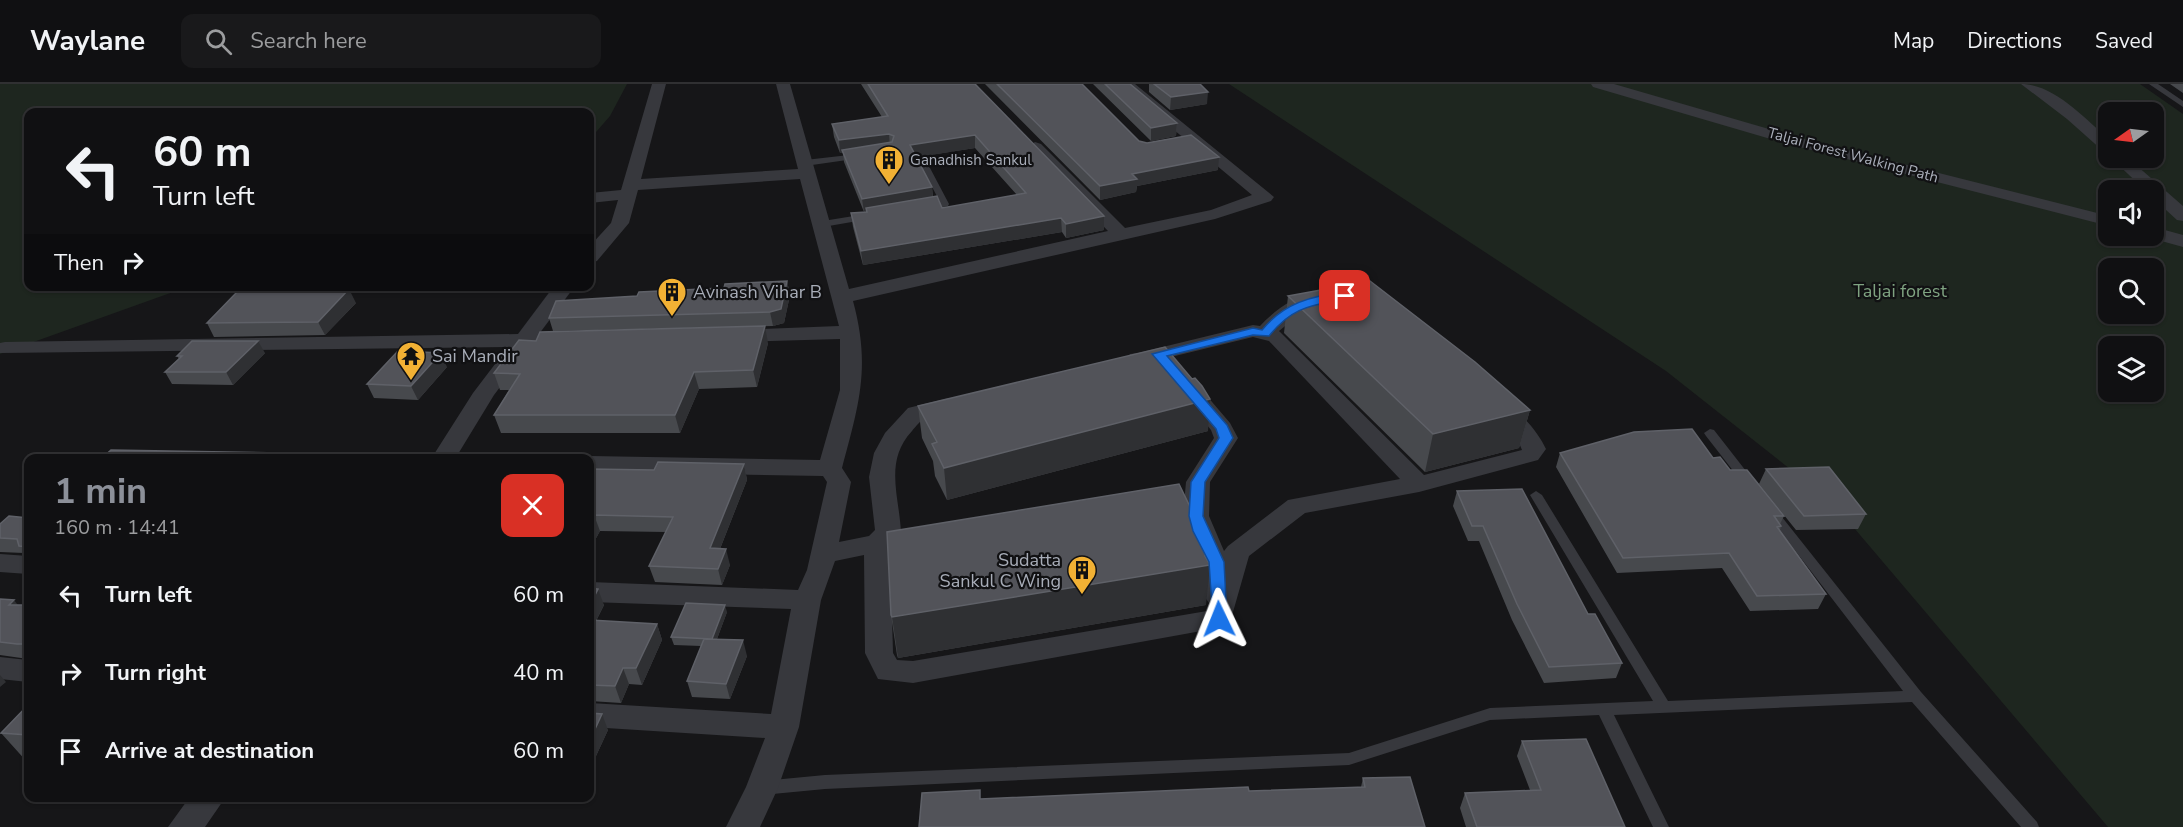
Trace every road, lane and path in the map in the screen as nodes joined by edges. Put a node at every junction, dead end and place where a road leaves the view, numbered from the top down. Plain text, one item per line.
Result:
1 (659, 84) edge
2 (783, 84) edge
3 (1598, 84) edge
4 (2028, 84) edge
5 (2152, 84) edge
6 (1128, 86) edge
7 (1150, 86) edge
8 (2183, 105) edge
9 (1023, 136) edge
10 (2098, 138) edge
11 (1195, 139) junction
12 (1175, 143) edge
13 (868, 154) edge
14 (926, 168) dead end
15 (2130, 168) edge
16 (802, 170) junction
17 (629, 189) junction
18 (594, 197) edge
19 (911, 210) edge
20 (878, 215) edge
21 (2183, 216) edge
22 (2098, 218) edge
23 (823, 224) junction
24 (1121, 234) junction
25 (2164, 236) edge
26 (2183, 241) edge
27 (594, 249) edge
28 (562, 291) edge
29 (842, 297) junction
30 (1335, 297) edge
31 (851, 332) junction
32 (1264, 334) junction
33 (707, 337) edge
34 (591, 340) edge
35 (521, 341) junction
36 (5, 348) dead end
37 (1158, 354) junction
38 (1112, 365) edge
39 (1480, 397) edge
40 (974, 399) edge
41 (1710, 433) dead end
42 (446, 454) edge
43 (594, 464) edge
44 (830, 468) junction
45 (1419, 484) junction
46 (1536, 495) dead end
47 (877, 543) junction
48 (822, 555) junction
49 (0, 563) edge
50 (24, 565) edge
51 (594, 592) edge
52 (796, 599) junction
53 (1219, 619) junction
54 (0, 668) edge
55 (24, 671) edge
56 (1916, 696) junction
57 (1665, 708) junction
58 (1604, 710) junction
59 (594, 715) edge
60 (784, 727) junction
61 (762, 788) junction
62 (207, 802) edge
63 (185, 827) edge
64 (743, 827) edge
65 (1661, 827) edge
66 (2031, 827) edge

1 - 17 street
2 - 16 street
3 - 22 street, Taljai Forest Walking Path
4 - 10 street
5 - 8 lane
6 - 7 street
6 - 11 street
9 - 24 street
11 - 12 street
11 - 24 street
13 - 16 lane
14 - 19 lane
15 - 21 street
16 - 17 street
16 - 23 street
17 - 18 street
17 - 27 street
20 - 23 lane
23 - 29 street
24 - 29 street
25 - 26 street
28 - 35 street
29 - 31 street
30 - 32 street
31 - 33 street
31 - 44 street
32 - 37 street
32 - 45 street
34 - 35 street
35 - 36 street
35 - 42 street
37 - 38 street
37 - 53 street
39 - 45 street
40 - 47 street
41 - 56 lane
43 - 44 street
44 - 48 street
45 - 53 street
46 - 57 lane
47 - 48 street
47 - 53 street
48 - 52 street
49 - 50 street
51 - 52 street
52 - 60 street
54 - 55 street
56 - 57 lane
56 - 66 lane
57 - 58 lane
58 - 61 lane
58 - 65 lane
59 - 60 street
60 - 61 street
61 - 64 street
62 - 63 street

